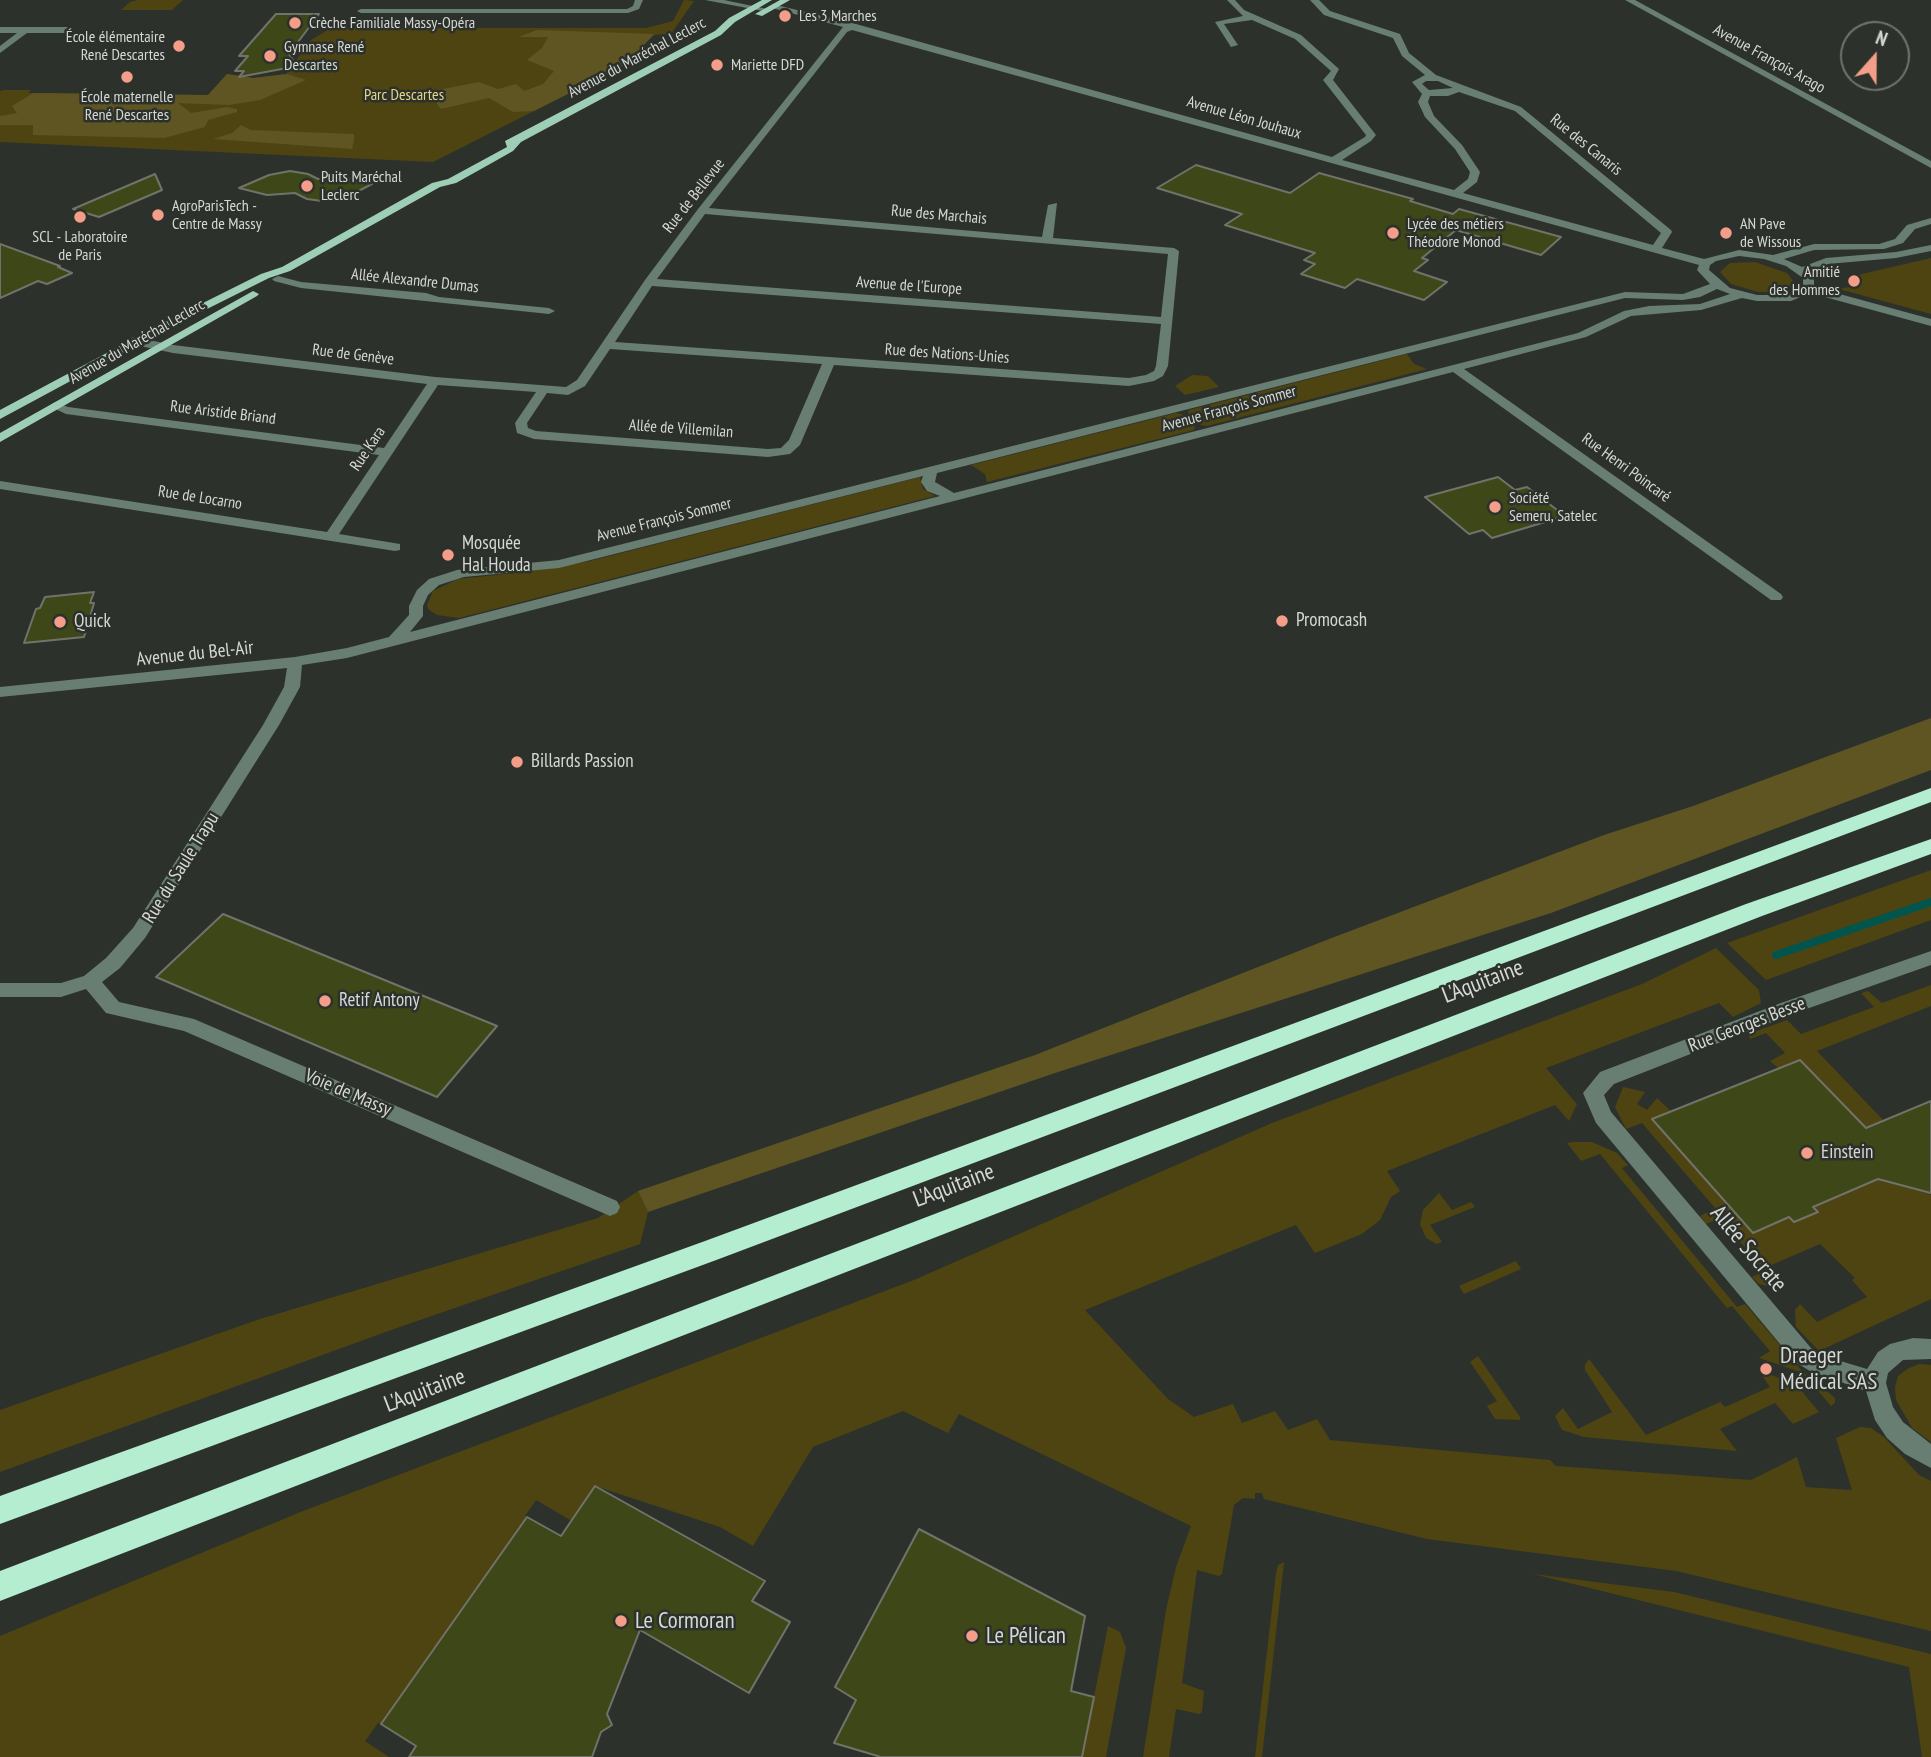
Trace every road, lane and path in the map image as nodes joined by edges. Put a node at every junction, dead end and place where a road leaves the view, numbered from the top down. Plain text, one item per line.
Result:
1 (370, 0) edge
2 (639, 0) edge
3 (709, 0) edge
4 (786, 0) edge
5 (1231, 0) edge
6 (1314, 0) edge
7 (1629, 0) edge
8 (767, 5) edge
9 (1253, 17) junction
10 (853, 26) junction
11 (0, 30) edge
12 (25, 30) junction
13 (70, 30) dead end
14 (1234, 45) dead end
15 (0, 50) edge
16 (1433, 78) junction
17 (1459, 89) junction
18 (1427, 93) junction
19 (1334, 160) junction
20 (1931, 165) edge
21 (1457, 193) junction
22 (1053, 205) dead end
23 (702, 211) junction
24 (1931, 221) edge
25 (1046, 240) junction
26 (1656, 248) junction
27 (1931, 248) edge
28 (1174, 251) joint
29 (1774, 258) junction
30 (1705, 263) junction
31 (1802, 271) junction
32 (282, 274) junction
33 (649, 282) junction
34 (1716, 285) junction
35 (1809, 289) junction
36 (1739, 295) junction
37 (548, 312) dead end
38 (1167, 321) junction
39 (1931, 323) edge
40 (135, 341) junction
41 (1435, 344) junction
42 (607, 345) junction
43 (160, 347) junction
44 (1419, 357) junction
45 (829, 362) junction
46 (1454, 368) junction
47 (435, 381) junction
48 (544, 390) junction
49 (568, 391) joint
50 (55, 406) junction
51 (0, 415) edge
52 (0, 438) edge
53 (388, 452) junction
54 (957, 464) junction
55 (931, 471) junction
56 (0, 485) edge
57 (981, 491) junction
58 (955, 498) junction
59 (331, 536) junction
60 (396, 547) dead end
61 (1776, 597) dead end
62 (416, 611) junction
63 (469, 623) junction
64 (436, 632) junction
65 (393, 641) junction
66 (295, 662) junction
67 (0, 692) edge
68 (1931, 795) edge
69 (1931, 846) edge
70 (1931, 958) edge
71 (90, 981) junction
72 (0, 990) edge
73 (1603, 1116) joint
74 (610, 1207) dead end
75 (1931, 1349) edge
76 (1875, 1383) junction
77 (1931, 1457) edge
78 (0, 1510) edge
79 (0, 1586) edge

1 - 2 street
3 - 8 street, Avenue Léon Jouhaux
4 - 8 main road, Avenue du Maréchal Leclerc
5 - 9 street
6 - 16 street
7 - 20 street, Avenue François Arago
8 - 10 street, Avenue Léon Jouhaux
8 - 32 main road, Avenue du Maréchal Leclerc
9 - 14 street
9 - 19 street
10 - 19 street, Avenue Léon Jouhaux
10 - 23 street, Rue de Bellevue
11 - 12 street
12 - 13 street
12 - 15 street
16 - 17 street
16 - 18 street
17 - 18 street
17 - 26 street, Rue des Canaris
18 - 21 street
19 - 21 street, Avenue Léon Jouhaux
21 - 26 street, Avenue Léon Jouhaux
22 - 25 street
23 - 25 street, Rue des Marchais
23 - 33 street, Rue de Bellevue
24 - 29 street
25 - 28 street, Rue des Marchais
26 - 30 street, Avenue Léon Jouhaux
27 - 31 street
28 - 38 street, Rue des Nations-Unies
29 - 30 street
29 - 31 street
30 - 34 street
31 - 35 street
32 - 37 street, Allée Alexandre Dumas
32 - 40 main road, Avenue du Maréchal Leclerc
32 - 43 main road, Avenue du Maréchal Leclerc
33 - 38 street, Avenue de l'Europe
33 - 42 street, Rue de Bellevue
34 - 36 street
34 - 41 street
35 - 36 street
35 - 39 street
36 - 46 street, Avenue François Sommer
38 - 45 street, Rue des Nations-Unies
40 - 43 street, Rue de Genève
40 - 51 main road, Avenue du Maréchal Leclerc
41 - 44 street, Avenue François Sommer
41 - 46 street, Rue Henri Poincaré
42 - 45 street, Rue des Nations-Unies
42 - 49 street, Rue de Bellevue
43 - 47 street, Rue de Genève
43 - 50 main road, Avenue du Maréchal Leclerc
44 - 46 street
44 - 54 street, Avenue François Sommer
45 - 48 street, Allée de Villemilan
46 - 57 street, Avenue François Sommer
46 - 61 street, Rue Henri Poincaré
47 - 48 street, Rue de Genève
47 - 53 street, Rue Kara
48 - 49 street, Rue de Genève
50 - 52 main road, Avenue du Maréchal Leclerc
50 - 53 street, Rue Aristide Briand
53 - 59 street, Rue Kara
54 - 55 street, Avenue François Sommer
54 - 57 street
55 - 58 street
55 - 62 street, Avenue François Sommer
56 - 59 street, Rue de Locarno
57 - 58 street, Avenue François Sommer
58 - 63 street
59 - 60 street, Rue de Locarno
62 - 63 street
62 - 64 street
62 - 65 street, Avenue François Sommer
63 - 64 street
64 - 65 street
65 - 66 street, Avenue du Bel-Air
66 - 67 street, Avenue du Bel-Air
66 - 71 street, Rue du Saule Trapu
68 - 78 highway, L'Aquitaine
69 - 79 highway, L'Aquitaine
70 - 73 street, Rue Georges Besse
71 - 72 street, Rue du Saule Trapu
71 - 74 street, Voie de Massy
73 - 76 street, Allée Socrate
75 - 76 street
76 - 77 street

